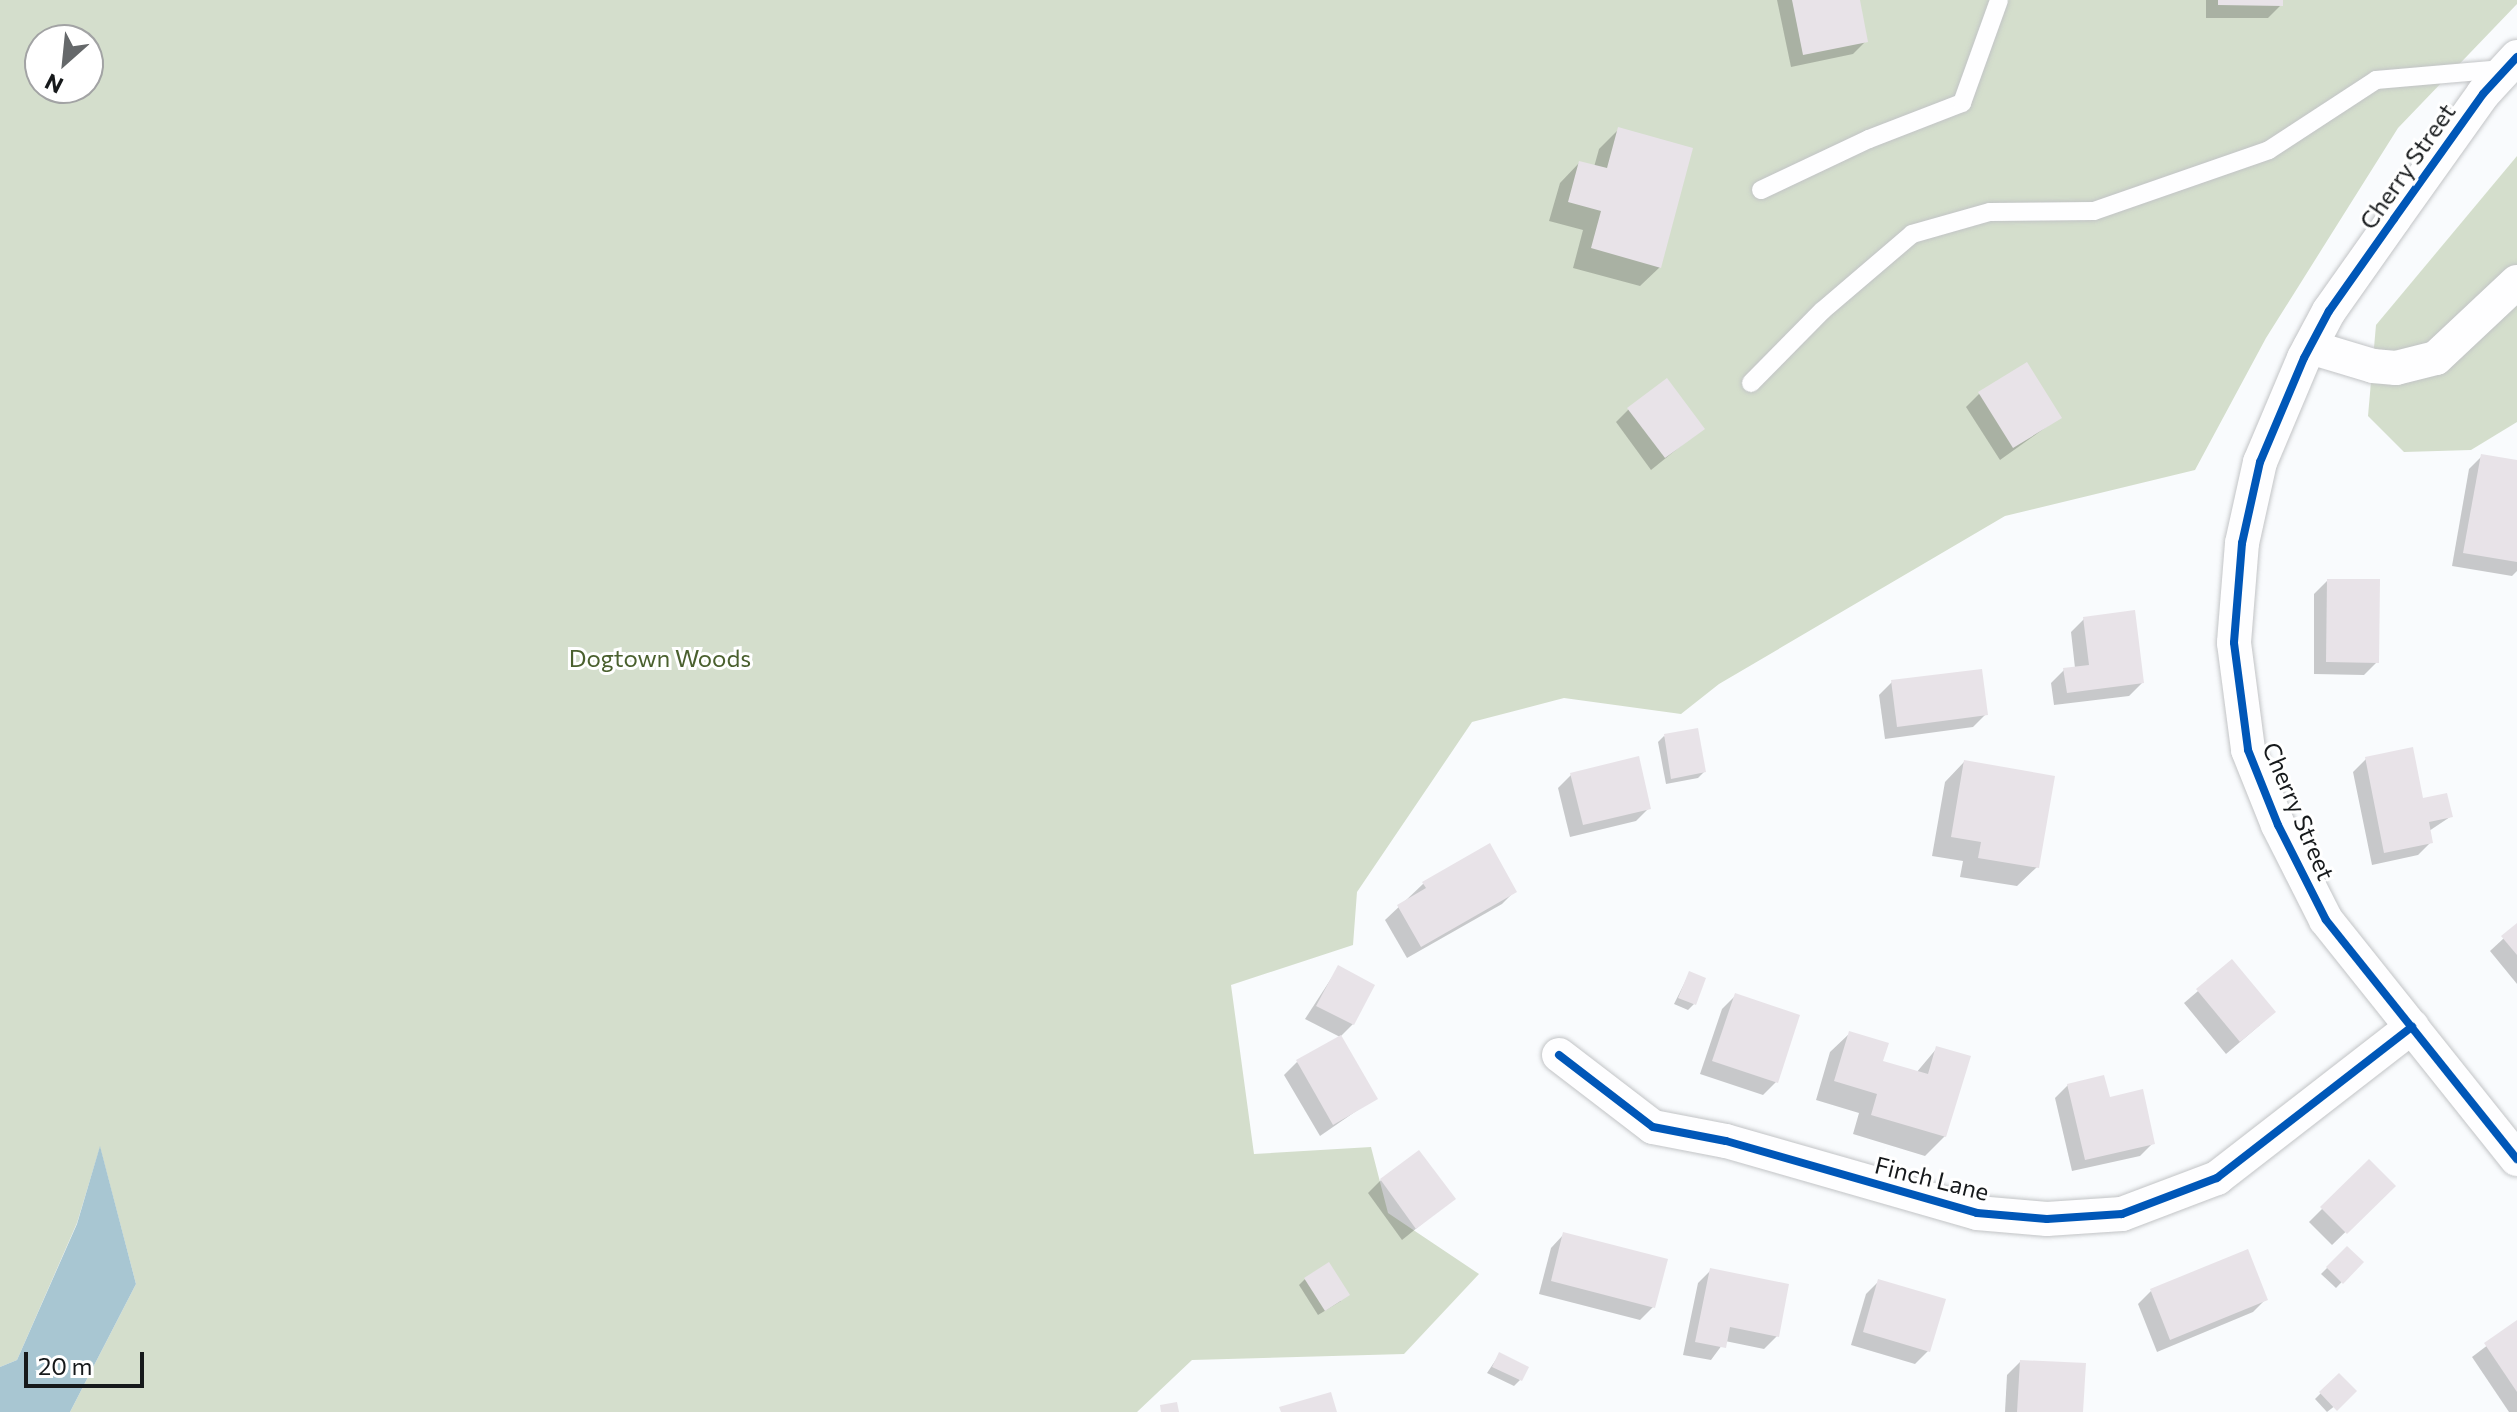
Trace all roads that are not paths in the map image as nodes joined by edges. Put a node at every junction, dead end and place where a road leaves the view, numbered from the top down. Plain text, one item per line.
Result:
1 (1999, 0) edge
2 (2511, 63) edge
3 (1761, 190) dead end
4 (2517, 282) edge
5 (2310, 347) junction
6 (1751, 383) dead end
7 (2412, 1027) junction
8 (1559, 1055) dead end
9 (2517, 1159) edge

1 - 3 lane
2 - 5 street, Cherry Street
2 - 6 lane
4 - 5 street
5 - 7 street, Cherry Street
7 - 8 street, Finch Lane
7 - 9 street, Cherry Street

